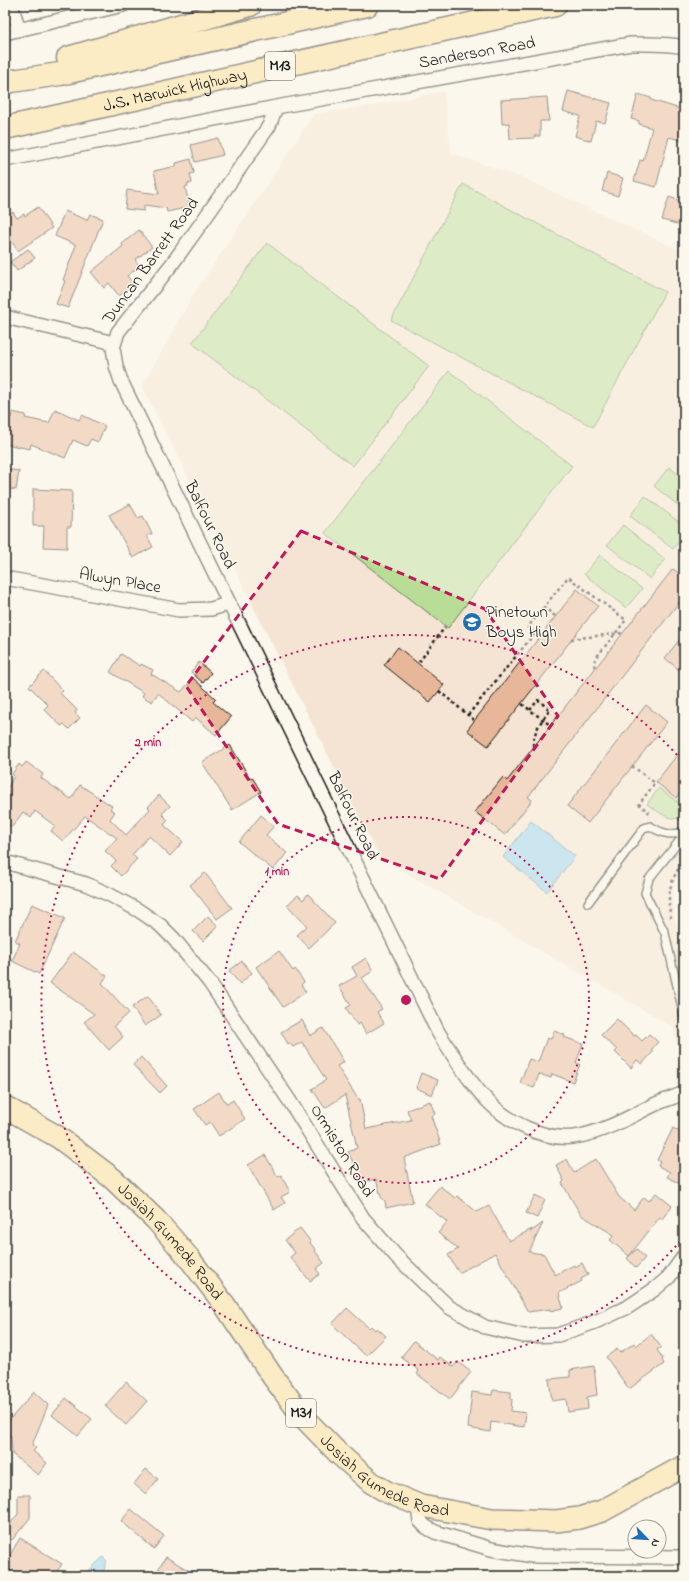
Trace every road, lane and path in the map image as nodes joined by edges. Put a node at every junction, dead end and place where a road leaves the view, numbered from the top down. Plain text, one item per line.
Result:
1 (11, 5) edge
2 (123, 5) edge
3 (250, 5) edge
4 (367, 5) edge
5 (555, 5) edge
6 (19, 29) junction
7 (5, 33) edge
8 (684, 47) edge
9 (5, 76) edge
10 (5, 82) edge
11 (276, 107) junction
12 (5, 128) edge
13 (5, 160) edge
14 (5, 317) edge
15 (114, 343) junction
16 (5, 578) edge
17 (228, 604) junction
18 (544, 607) junction
19 (555, 616) dead end
20 (444, 627) dead end
21 (535, 633) junction
22 (622, 633) dead end
23 (615, 634) junction
24 (539, 637) dead end
25 (572, 639) dead end
26 (419, 662) dead end
27 (594, 669) dead end
28 (439, 691) dead end
29 (522, 704) dead end
30 (530, 710) junction
31 (468, 715) junction
32 (543, 719) junction
33 (474, 720) dead end
34 (550, 725) dead end
35 (533, 747) dead end
36 (632, 766) dead end
37 (684, 816) edge
38 (656, 818) dead end
39 (677, 821) dead end
40 (684, 831) edge
41 (684, 835) edge
42 (684, 861) edge
43 (5, 862) edge
44 (588, 903) dead end
45 (672, 923) dead end
46 (684, 1017) edge
47 (684, 1093) edge
48 (5, 1107) edge
49 (684, 1256) edge
50 (684, 1466) edge
51 (421, 1506) junction
52 (684, 1557) edge

1 - 6 street
2 - 6 street
3 - 9 highway
4 - 10 highway, M13
5 - 12 highway, J.S. Marwick Highway / M13
6 - 7 street
8 - 11 street, Sanderson Road
11 - 13 street, Sanderson Road
11 - 15 street, Duncan Barrett Road
14 - 15 street, Duncan Barrett Road
15 - 17 street, Balfour Road
16 - 17 street, Alwyn Place
17 - 47 street, Balfour Road
18 - 19 path
18 - 21 path
18 - 23 path
20 - 26 path
21 - 24 path
21 - 31 path
22 - 23 path
23 - 25 path
23 - 27 path
28 - 31 path
29 - 30 path
30 - 32 path
30 - 32 path
31 - 33 path
32 - 34 path
32 - 35 path
36 - 38 path
37 - 39 path
40 - 44 lane
41 - 46 lane
42 - 45 path
43 - 49 street, Ormiston Road
48 - 51 main road, Josiah Gumede Road / M31
50 - 51 main road, Josiah Gumede Road / M31
51 - 52 street

